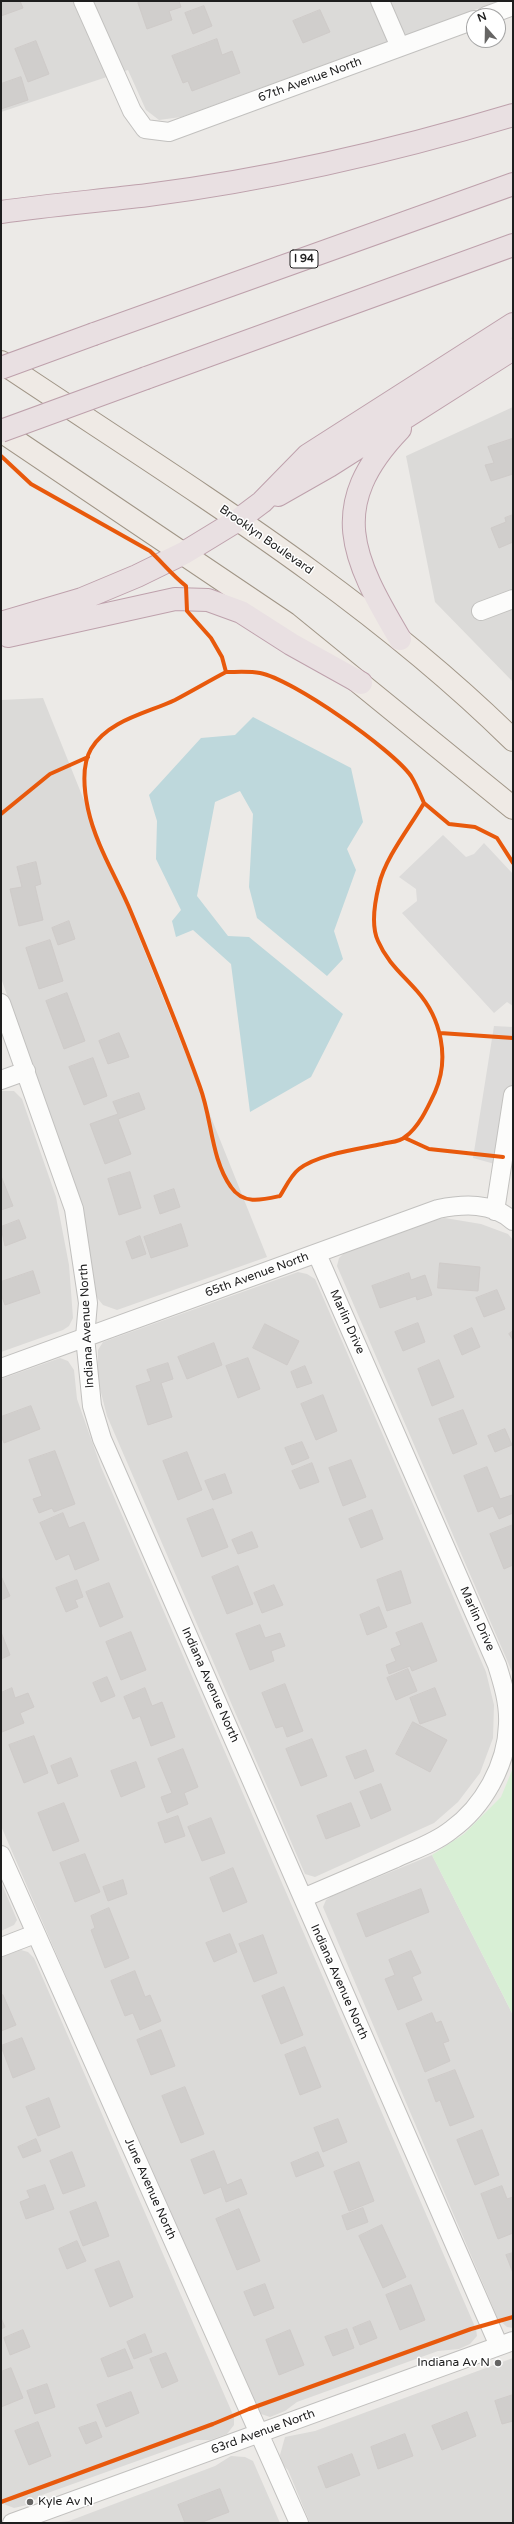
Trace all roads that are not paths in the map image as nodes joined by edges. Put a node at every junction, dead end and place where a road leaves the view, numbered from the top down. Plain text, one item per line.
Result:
1 (83, 1) edge
2 (380, 1) edge
3 (466, 23) edge
4 (400, 47) junction
5 (513, 115) edge
6 (513, 184) edge
7 (1, 212) edge
8 (513, 245) edge
9 (513, 324) edge
10 (513, 349) edge
11 (1, 362) edge
12 (1, 368) edge
13 (422, 406) junction
14 (1, 431) edge
15 (262, 502) junction
16 (238, 520) junction
17 (184, 552) junction
18 (513, 599) edge
19 (482, 611) dead end
20 (1, 623) edge
21 (1, 637) edge
22 (400, 639) junction
23 (361, 683) junction
24 (513, 740) edge
25 (513, 808) edge
26 (1, 1003) edge
27 (26, 1071) junction
28 (1, 1080) edge
29 (513, 1095) edge
30 (495, 1211) junction
31 (513, 1221) edge
32 (317, 1254) junction
33 (85, 1337) junction
34 (1, 1368) edge
35 (1, 1855) edge
36 (302, 1898) junction
37 (35, 1934) junction
38 (1, 1946) edge
39 (506, 2343) edge
40 (259, 2433) junction
41 (12, 2523) edge
42 (299, 2523) edge

1 - 4 street, 67th Avenue North
2 - 4 street
3 - 4 street, 67th Avenue North
5 - 7 highway
6 - 12 highway, I 94, bridge
8 - 14 highway, bridge
9 - 15 highway
10 - 13 highway
11 - 16 main road, Brooklyn Boulevard
13 - 15 highway
13 - 22 highway
14 - 17 main road
15 - 16 highway
16 - 17 highway
16 - 22 main road, Brooklyn Boulevard
17 - 20 highway
17 - 23 main road
18 - 19 street
21 - 23 highway
22 - 24 main road, Brooklyn Boulevard
23 - 25 main road
26 - 27 street, Indiana Avenue North
27 - 28 street
27 - 33 street, Indiana Avenue North
29 - 30 street
30 - 31 street, 65th Avenue North
30 - 32 street, 65th Avenue North
32 - 33 street, 65th Avenue North
32 - 36 street, Marlin Drive
33 - 34 street, 65th Avenue North
33 - 36 street, Indiana Avenue North
35 - 37 street, June Avenue North
36 - 39 street, Indiana Avenue North
37 - 38 street
37 - 40 street, June Avenue North
39 - 40 street, 63rd Avenue North
40 - 41 street, 63rd Avenue North
40 - 42 street, June Avenue North

